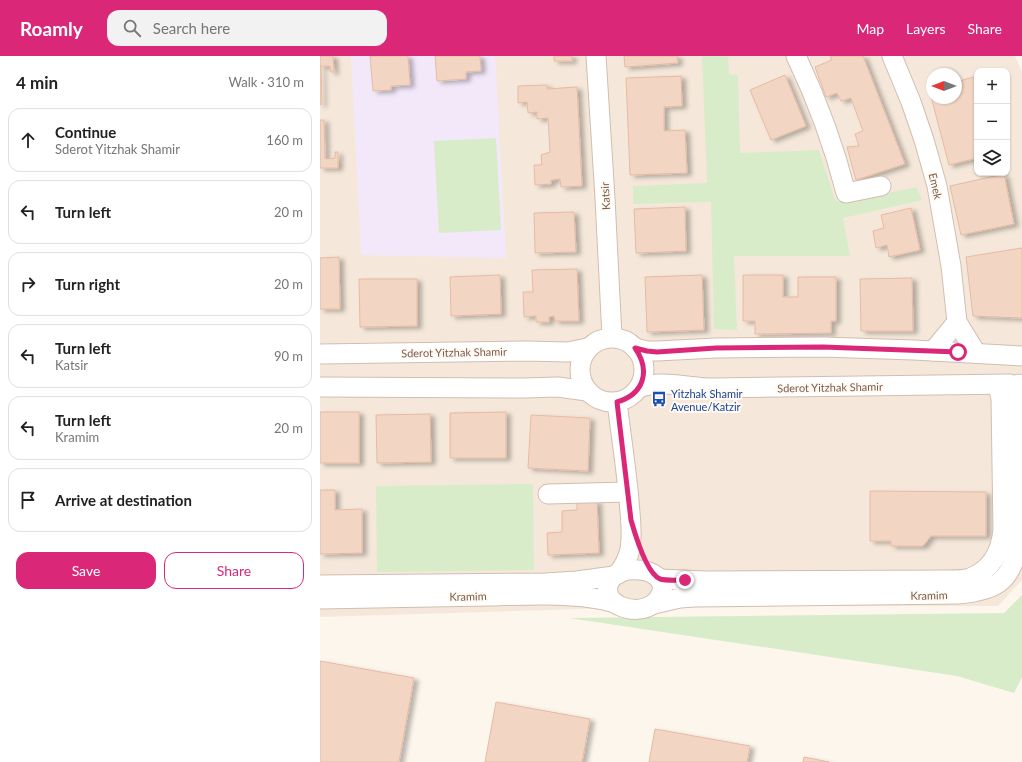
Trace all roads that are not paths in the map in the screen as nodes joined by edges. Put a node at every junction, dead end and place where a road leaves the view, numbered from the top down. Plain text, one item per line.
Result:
1 (596, 56) edge
2 (796, 56) edge
3 (892, 56) edge
4 (881, 186) dead end
5 (957, 322) junction
6 (612, 337) junction
7 (587, 348) junction
8 (635, 348) junction
9 (933, 351) junction
10 (976, 353) junction
11 (320, 354) edge
12 (1022, 356) edge
13 (1020, 384) edge
14 (998, 385) junction
15 (320, 387) edge
16 (638, 388) junction
17 (587, 391) junction
18 (617, 402) junction
19 (628, 492) junction
20 (548, 494) dead end
21 (631, 520) junction
22 (616, 575) junction
23 (657, 577) junction
24 (320, 586) edge
25 (320, 599) edge
26 (615, 603) junction
27 (654, 604) junction

1 - 6 street, Katsir
2 - 4 street
3 - 5 street, Emek
5 - 9 street
5 - 10 street
6 - 7 street
6 - 8 street
7 - 11 street, Sderot Yitzhak Shamir
7 - 17 street
8 - 9 street
8 - 16 street
9 - 10 street
10 - 12 street
13 - 14 street, Sderot Yitzhak Shamir
13 - 27 street, Kramim
14 - 16 street, Sderot Yitzhak Shamir
14 - 23 street, Kramim
15 - 17 street
16 - 18 street
17 - 18 street
18 - 19 street
19 - 20 street
19 - 21 street
21 - 22 street
21 - 23 street
22 - 23 street
22 - 24 street, Kramim
22 - 26 street
23 - 27 street
25 - 26 street, Kramim
26 - 27 street

